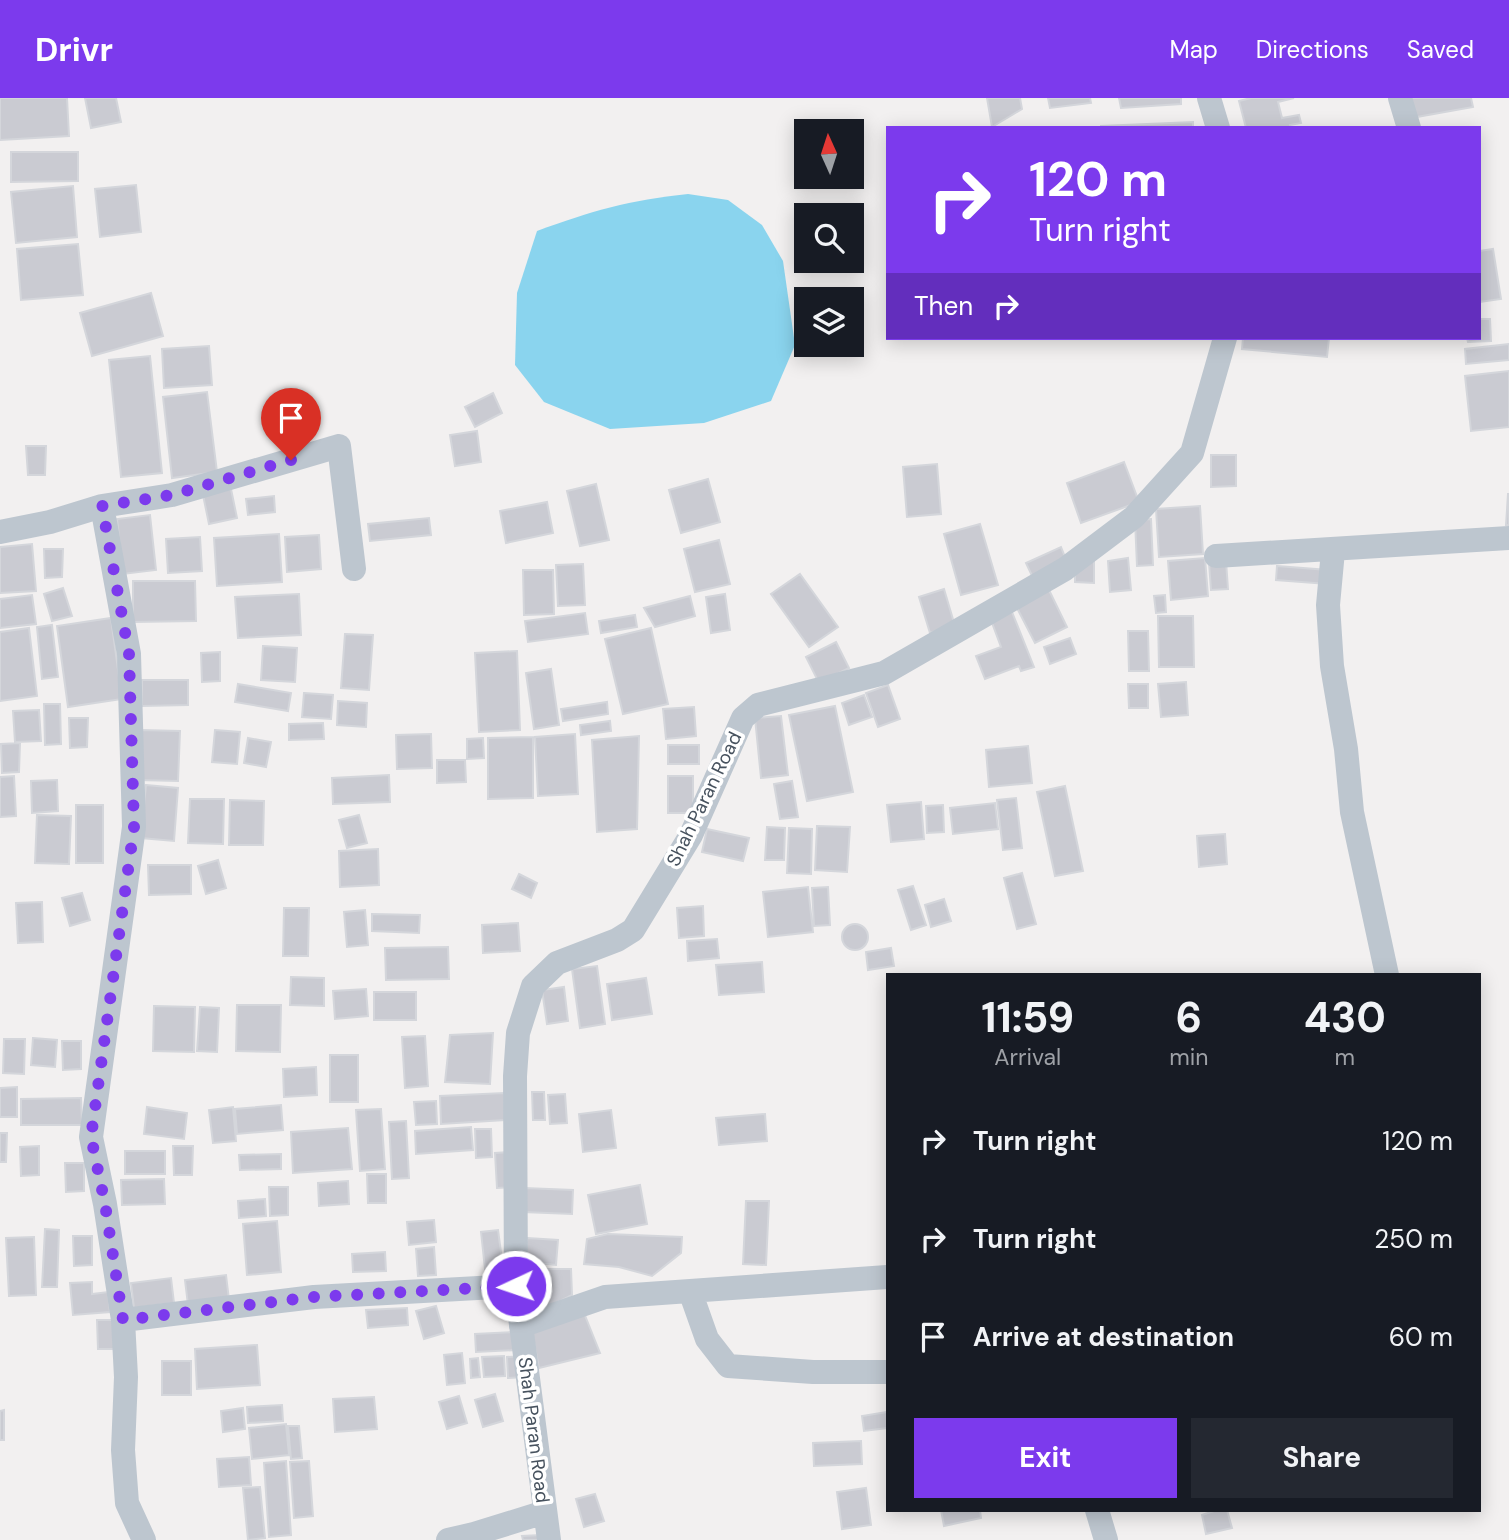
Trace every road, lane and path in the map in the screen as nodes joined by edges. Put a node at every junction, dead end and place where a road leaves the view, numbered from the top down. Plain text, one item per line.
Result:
1 (1209, 98) edge
2 (1399, 98) edge
3 (1217, 126) edge
4 (1408, 126) edge
5 (1224, 340) edge
6 (102, 506) junction
7 (0, 532) edge
8 (1509, 538) edge
9 (1333, 551) junction
10 (1216, 556) dead end
11 (354, 569) dead end
12 (1387, 973) edge
13 (886, 1277) edge
14 (516, 1286) junction
15 (690, 1291) junction
16 (123, 1320) junction
17 (521, 1326) junction
18 (886, 1372) edge
19 (545, 1512) junction
20 (1098, 1512) edge
21 (144, 1540) edge
22 (448, 1540) edge
23 (549, 1540) edge
24 (1106, 1540) edge

1 - 3 street
2 - 4 street
5 - 14 street, Shah Paran Road
6 - 7 street
6 - 11 street
6 - 16 street
8 - 9 street
9 - 10 street
9 - 12 street
13 - 15 street
14 - 16 street
14 - 17 street, Shah Paran Road
15 - 17 street
15 - 18 street
16 - 21 street
17 - 19 street, Shah Paran Road
19 - 22 street
19 - 23 street, Shah Paran Road
20 - 24 street

